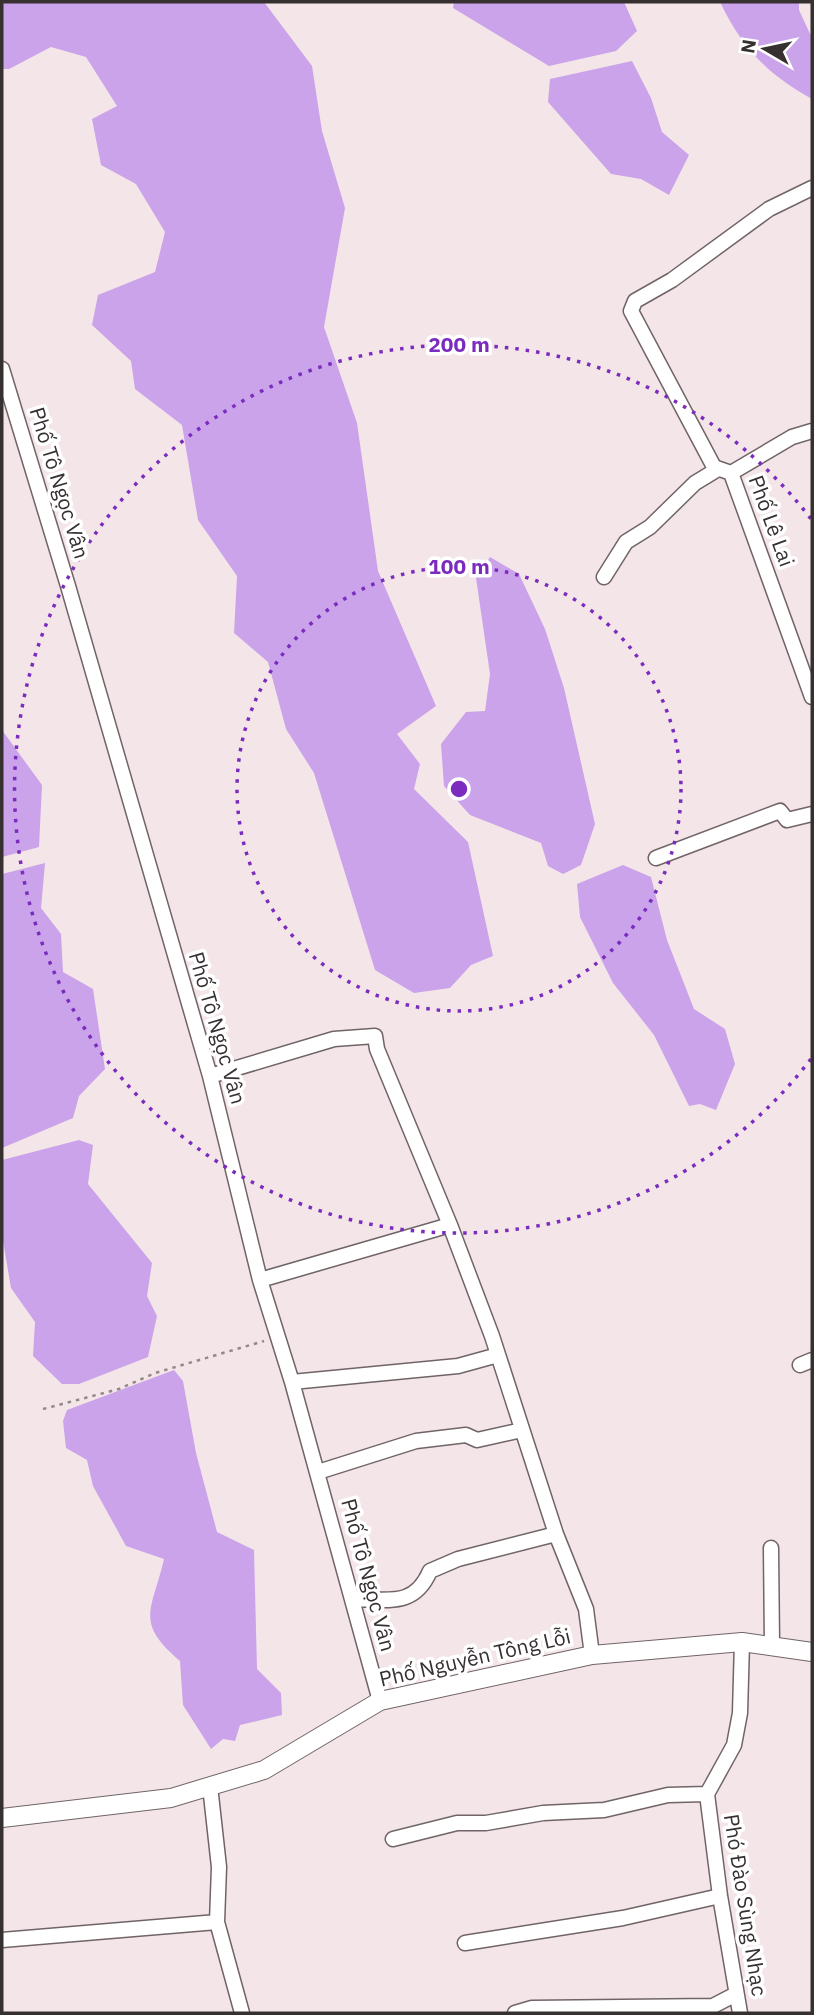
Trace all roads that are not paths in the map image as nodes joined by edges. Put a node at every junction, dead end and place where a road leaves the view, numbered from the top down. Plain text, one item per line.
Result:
1 (812, 188) edge
2 (2, 369) edge
3 (812, 431) edge
4 (724, 471) junction
5 (604, 577) dead end
6 (812, 697) edge
7 (812, 814) edge
8 (656, 858) dead end
9 (210, 1076) junction
10 (450, 1225) junction
11 (260, 1280) junction
12 (499, 1356) junction
13 (292, 1382) junction
14 (522, 1430) junction
15 (318, 1472) junction
16 (556, 1534) junction
17 (771, 1548) dead end
18 (353, 1599) junction
19 (743, 1642) junction
20 (772, 1646) junction
21 (812, 1652) edge
22 (592, 1655) junction
23 (380, 1701) junction
24 (209, 1786) junction
25 (707, 1794) junction
26 (2, 1818) edge
27 (393, 1839) dead end
28 (720, 1896) junction
29 (217, 1922) junction
30 (2, 1940) edge
31 (465, 1943) dead end
32 (736, 1994) junction
33 (242, 2013) edge
34 (515, 2013) edge
35 (740, 2013) edge

1 - 4 street, Phố Lê Lai
2 - 9 street, Phố Tô Ngọc Vân
3 - 4 street
4 - 5 street
4 - 6 street, Phố Lê Lai
7 - 8 street
9 - 10 street
9 - 11 street, Phố Tô Ngọc Vân
10 - 11 street
10 - 12 street
11 - 13 street, Phố Tô Ngọc Vân
12 - 13 street
12 - 14 street
13 - 15 street, Phố Tô Ngọc Vân
14 - 15 street
14 - 16 street
15 - 18 street, Phố Tô Ngọc Vân
16 - 18 street
16 - 22 street
17 - 20 street
18 - 23 street, Phố Tô Ngọc Vân
19 - 20 street, Phố Nguyễn Tông Lỗi
19 - 22 street, Phố Nguyễn Tông Lỗi
19 - 25 street, Phó Đào Sùng Nhạc
20 - 21 street, Phố Nguyễn Tông Lỗi
22 - 23 street, Phố Nguyễn Tông Lỗi
23 - 24 street, Phố Nguyễn Tông Lỗi
24 - 26 street, Phố Nguyễn Tông Lỗi
24 - 29 street
25 - 27 street
25 - 28 street, Phó Đào Sùng Nhạc
28 - 31 street
28 - 32 street, Phó Đào Sùng Nhạc
29 - 30 street
29 - 33 street
32 - 34 street
32 - 35 street, Phó Đào Sùng Nhạc

